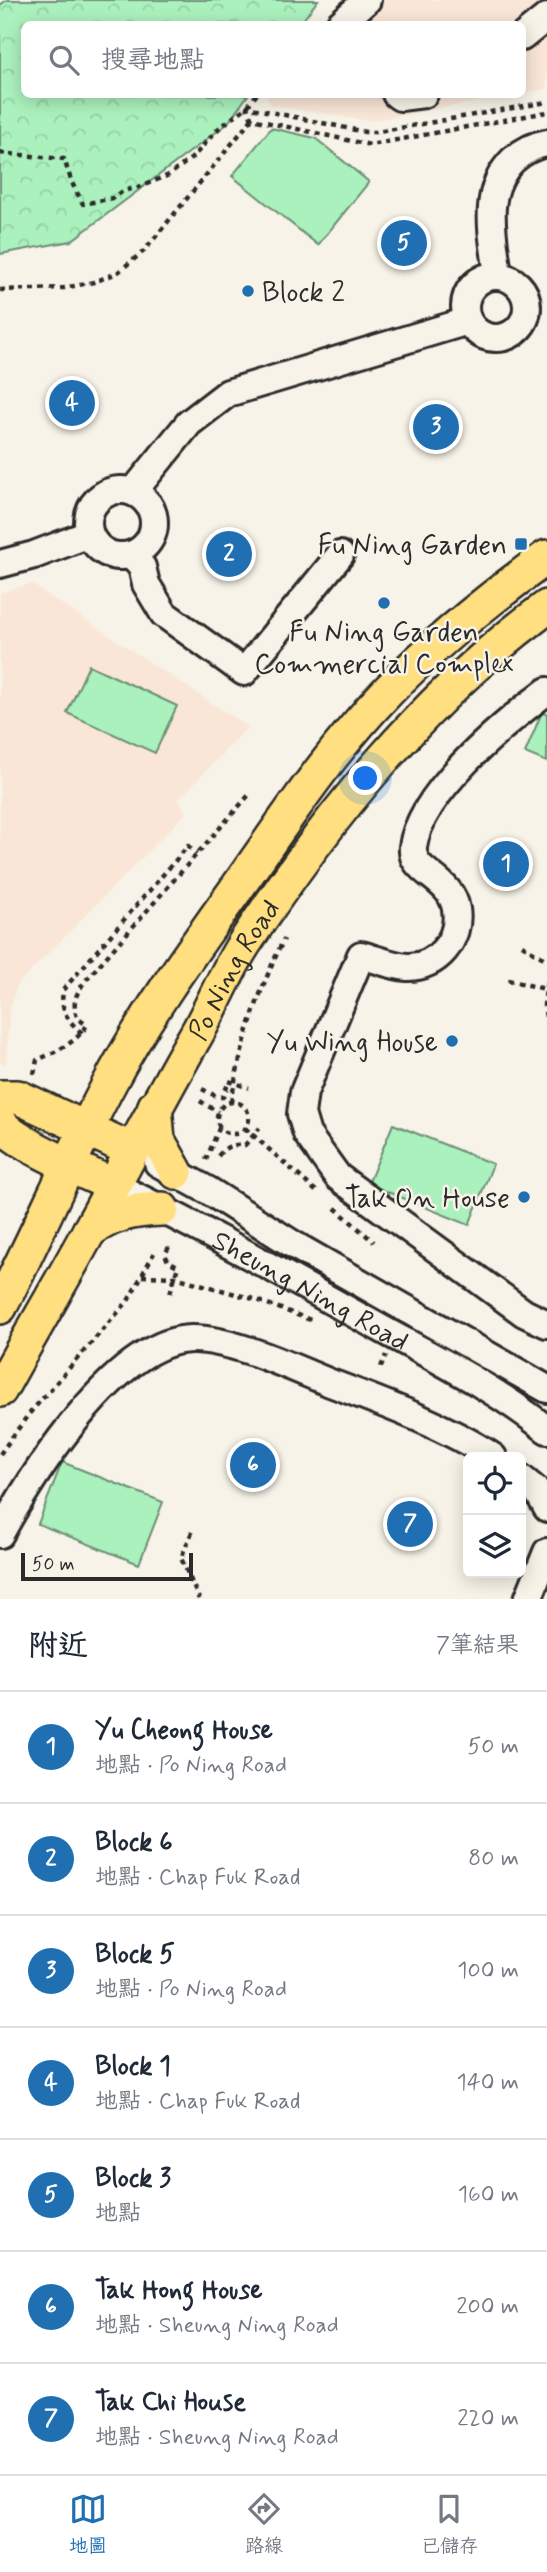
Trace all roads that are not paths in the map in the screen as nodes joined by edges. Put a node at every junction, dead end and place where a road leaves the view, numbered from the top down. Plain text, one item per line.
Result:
1 (367, 0) edge
2 (547, 17) edge
3 (343, 21) edge
4 (526, 34) edge
5 (547, 143) edge
6 (498, 275) junction
7 (468, 321) junction
8 (133, 492) junction
9 (89, 534) junction
10 (131, 555) junction
11 (340, 555) dead end
12 (547, 557) edge
13 (0, 564) edge
14 (547, 607) edge
15 (547, 691) edge
16 (0, 1097) edge
17 (155, 1106) junction
18 (0, 1122) edge
19 (87, 1128) junction
20 (33, 1146) junction
21 (132, 1150) junction
22 (69, 1163) junction
23 (191, 1166) junction
24 (113, 1185) junction
25 (49, 1203) junction
26 (162, 1209) junction
27 (89, 1231) junction
28 (0, 1307) edge
29 (547, 1324) edge
30 (547, 1388) edge
31 (0, 1390) edge
32 (547, 1430) edge
33 (483, 1452) edge
34 (526, 1482) edge
35 (547, 1508) edge
36 (0, 1534) edge
37 (547, 1552) edge
38 (528, 1599) edge

1 - 3 street
2 - 4 street
5 - 6 street
6 - 7 street
6 - 7 street
7 - 8 street
8 - 9 street
8 - 10 street
9 - 10 street
9 - 13 street
10 - 11 street
12 - 19 main road, Po Ning Road
14 - 17 main road, Po Ning Road
15 - 29 street
16 - 19 main road, Sheung Ning Road
17 - 21 main road, Po Ning Road
17 - 23 main road
18 - 20 main road, Sheung Ning Road
19 - 21 main road, Sheung Ning Road
19 - 22 main road, Po Ning Road
20 - 22 main road, Sheung Ning Road
20 - 25 main road
21 - 23 street, Sheung Ning Road
21 - 24 main road, Po Ning Road
22 - 24 main road, Sheung Ning Road
22 - 25 main road, Po Ning Road
23 - 30 street, Sheung Ning Road
24 - 26 street, Sheung Ning Road
24 - 27 main road, Po Ning Road
25 - 28 main road, Po Ning Road
26 - 27 main road
26 - 32 street, Sheung Ning Road
27 - 31 main road, Po Ning Road
33 - 36 street
34 - 35 street
37 - 38 street

